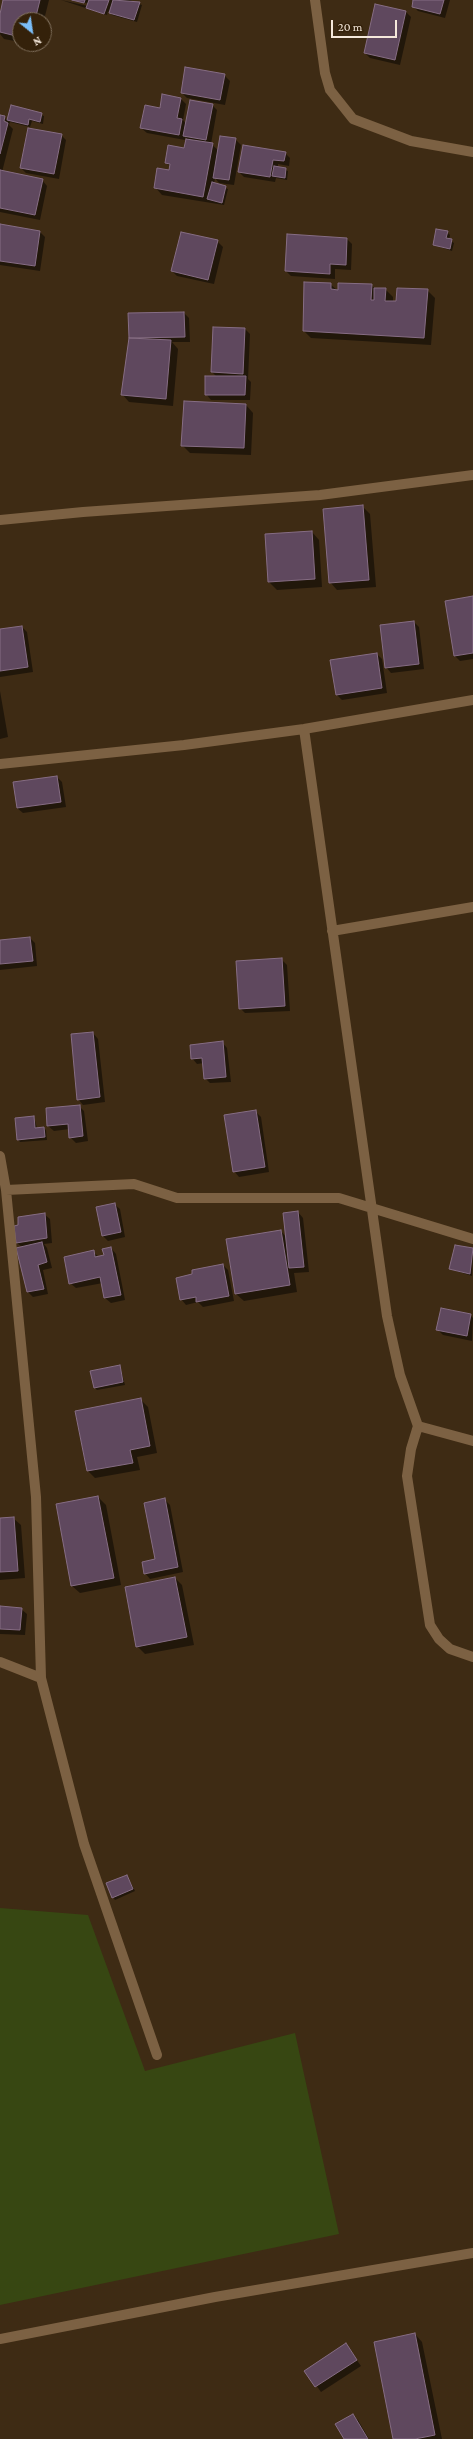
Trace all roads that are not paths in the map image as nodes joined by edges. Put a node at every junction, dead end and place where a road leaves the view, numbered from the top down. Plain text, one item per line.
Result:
1 (315, 0) edge
2 (473, 152) edge
3 (473, 475) edge
4 (0, 520) edge
5 (473, 700) edge
6 (304, 729) junction
7 (0, 764) edge
8 (473, 907) edge
9 (332, 931) junction
10 (0, 1156) edge
11 (6, 1190) junction
12 (370, 1207) junction
13 (473, 1239) edge
14 (418, 1426) junction
15 (473, 1441) edge
16 (473, 1657) edge
17 (0, 1662) edge
18 (41, 1678) junction
19 (157, 2055) dead end
20 (473, 2253) edge
21 (0, 2339) edge

1 - 2 street
3 - 4 street
5 - 6 street
6 - 7 street
6 - 9 street
8 - 9 street
9 - 12 street
10 - 11 street
11 - 12 street
11 - 18 street
12 - 13 street
12 - 14 street
14 - 15 street
14 - 16 street
17 - 18 street
18 - 19 street
20 - 21 street

